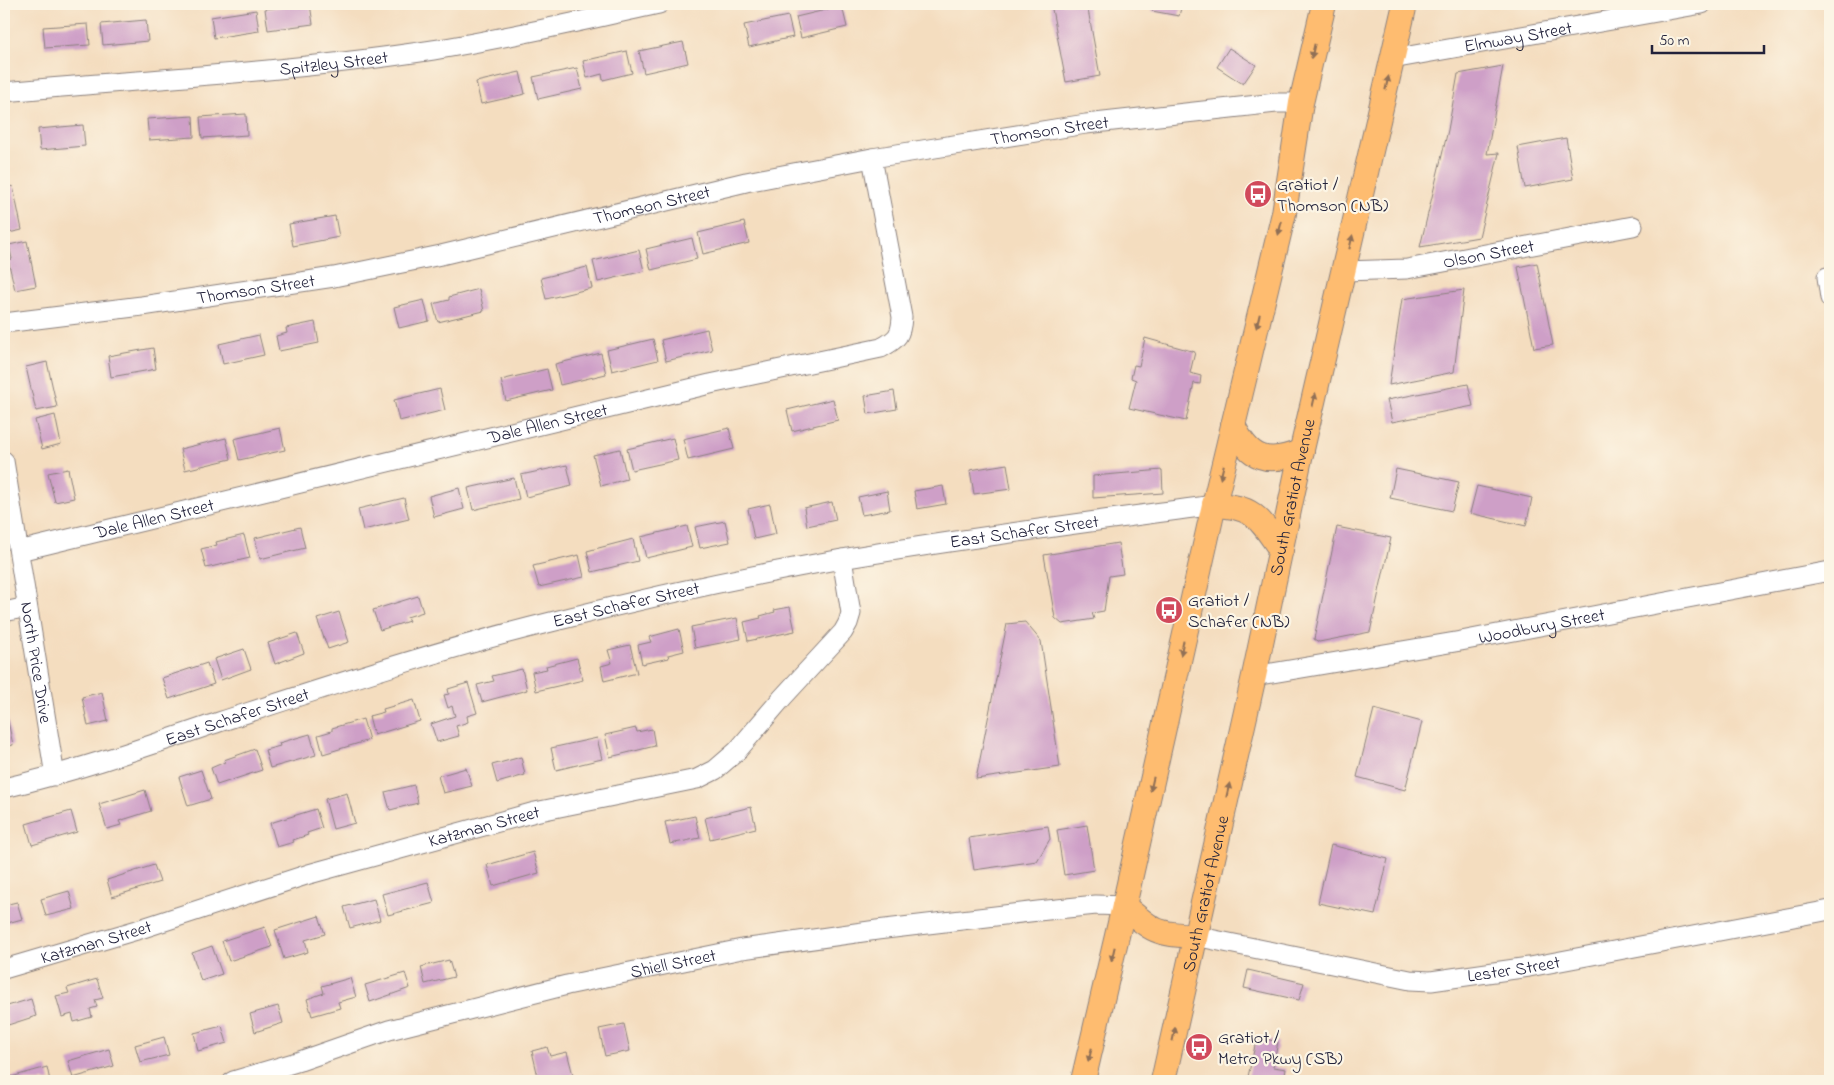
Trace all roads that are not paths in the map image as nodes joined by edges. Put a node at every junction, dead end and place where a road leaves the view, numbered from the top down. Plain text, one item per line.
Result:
1 (659, 4) edge
2 (1324, 4) edge
3 (1405, 4) edge
4 (1702, 4) edge
5 (1392, 59) junction
6 (4, 92) edge
7 (1301, 103) junction
8 (872, 158) junction
9 (1634, 226) dead end
10 (1344, 271) junction
11 (1827, 277) dead end
12 (1830, 298) edge
13 (4, 323) edge
14 (1233, 425) junction
15 (1302, 452) junction
16 (4, 461) edge
17 (1214, 505) junction
18 (1281, 550) junction
19 (19, 551) junction
20 (842, 559) junction
21 (1830, 571) edge
22 (27, 607) junction
23 (4, 612) edge
24 (1254, 676) junction
25 (56, 776) junction
26 (4, 788) edge
27 (1124, 906) junction
28 (1830, 910) edge
29 (1195, 936) junction
30 (4, 969) edge
31 (233, 1081) edge
32 (1083, 1081) edge
33 (1163, 1081) edge

1 - 6 street, Spitzley Street
2 -> 7 main road
3 - 5 main road, South Gratiot Avenue
4 - 5 street, Elmway Street
10 -> 5 main road, South Gratiot Avenue
7 - 8 street, Thomson Street
7 -> 14 main road
8 - 13 street, Thomson Street
8 - 19 street, Dale Allen Street
9 - 10 street, Olson Street
15 -> 10 main road, South Gratiot Avenue
11 - 12 street
14 - 15 main road
14 -> 17 main road
15 - 18 main road, South Gratiot Avenue
16 - 19 street, North Price Drive
17 - 18 main road
17 - 20 street, East Schafer Street
17 -> 27 main road
18 - 24 main road, South Gratiot Avenue
19 - 22 street, North Price Drive
20 - 25 street, East Schafer Street
20 - 30 street, Katzman Street
21 - 24 street, Woodbury Street
22 - 23 street
22 - 25 street, North Price Drive
29 -> 24 main road, South Gratiot Avenue
25 - 26 street, East Schafer Street
27 - 29 main road
27 - 31 street, Shiell Street
27 -> 32 main road
28 - 29 street, Lester Street
33 -> 29 main road, South Gratiot Avenue

